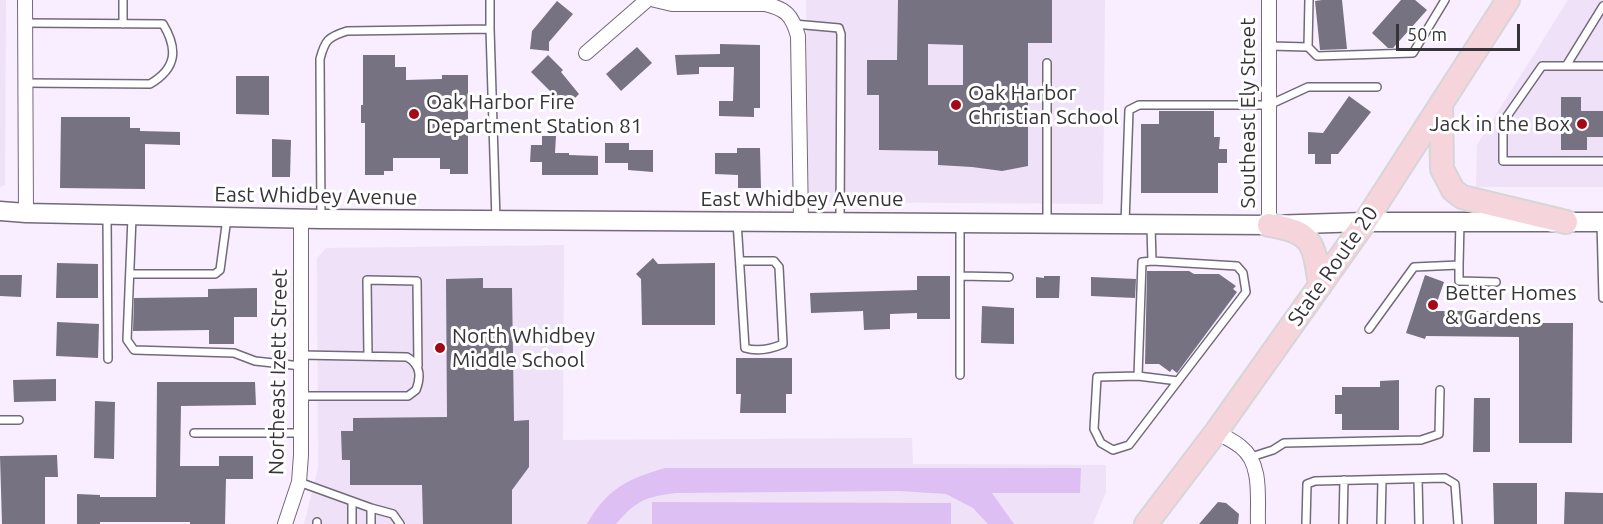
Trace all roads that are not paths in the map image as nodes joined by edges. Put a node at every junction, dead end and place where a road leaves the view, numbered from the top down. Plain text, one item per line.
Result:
1 (25, 0) edge
2 (123, 0) edge
3 (490, 0) edge
4 (647, 0) edge
5 (656, 0) edge
6 (1269, 0) edge
7 (1309, 0) edge
8 (1445, 0) edge
9 (1507, 0) edge
10 (1603, 6) edge
11 (25, 23) junction
12 (123, 24) junction
13 (794, 24) junction
14 (490, 29) junction
15 (1269, 46) junction
16 (1308, 47) junction
17 (586, 53) dead end
18 (1047, 63) dead end
19 (1566, 66) junction
20 (1603, 66) edge
21 (26, 83) junction
22 (1377, 87) dead end
23 (1441, 104) junction
24 (1269, 105) junction
25 (1603, 161) edge
26 (0, 211) edge
27 (26, 213) junction
28 (108, 214) junction
29 (132, 215) junction
30 (227, 217) junction
31 (301, 219) junction
32 (321, 219) junction
33 (496, 220) junction
34 (737, 221) junction
35 (801, 221) junction
36 (840, 222) junction
37 (1365, 222) junction
38 (1460, 222) junction
39 (1566, 222) junction
40 (1602, 222) edge
41 (960, 223) junction
42 (1047, 223) junction
43 (1125, 224) junction
44 (1151, 224) junction
45 (1269, 225) junction
46 (740, 261) junction
47 (1152, 261) junction
48 (1459, 265) junction
49 (130, 274) junction
50 (960, 276) junction
51 (1010, 277) dead end
52 (1496, 282) dead end
53 (1320, 286) junction
54 (1603, 298) edge
55 (1369, 329) dead end
56 (368, 356) junction
57 (108, 359) dead end
58 (301, 361) junction
59 (418, 366) junction
60 (960, 375) dead end
61 (1138, 376) junction
62 (1178, 381) junction
63 (1440, 390) dead end
64 (301, 396) junction
65 (0, 420) edge
66 (19, 420) dead end
67 (1216, 432) junction
68 (301, 433) junction
69 (194, 434) dead end
70 (1251, 457) junction
71 (1418, 479) junction
72 (1344, 480) junction
73 (1382, 480) junction
74 (299, 482) junction
75 (352, 501) junction
76 (371, 508) junction
77 (285, 524) edge
78 (352, 524) edge
79 (371, 524) edge
80 (400, 524) edge
81 (1146, 524) edge
82 (1257, 524) edge
83 (1306, 524) edge
84 (1343, 524) edge
85 (1381, 524) edge
86 (1419, 524) edge
87 (1458, 524) edge

1 - 11 street
2 - 12 lane
3 - 14 lane
4 - 17 street
5 - 13 street
6 - 15 street, Southeast Ely Street
7 - 16 lane
8 - 16 lane
9 - 23 main road, State Route 20
10 - 19 lane
11 - 12 lane
11 - 21 street
12 - 21 lane
13 - 35 street
13 - 36 lane
14 - 32 lane
14 - 33 lane
15 - 16 lane
15 - 24 street, Southeast Ely Street
18 - 42 lane
19 - 20 lane
19 - 25 lane
21 - 27 street
22 - 24 lane
23 - 37 main road, State Route 20
23 - 39 main road
24 - 43 lane
24 - 45 street, Southeast Ely Street
26 - 27 street, East Whidbey Avenue
27 - 28 street, East Whidbey Avenue
28 - 29 street, East Whidbey Avenue
28 - 57 lane
29 - 30 street, East Whidbey Avenue
29 - 49 lane
30 - 31 street, East Whidbey Avenue
30 - 49 lane
31 - 32 street, East Whidbey Avenue
31 - 58 street, Northeast Izett Street
32 - 33 street, East Whidbey Avenue
33 - 34 street, East Whidbey Avenue
34 - 35 street, East Whidbey Avenue
34 - 46 lane
35 - 36 street, East Whidbey Avenue
36 - 41 street, East Whidbey Avenue
37 - 38 street, East Whidbey Avenue
37 - 45 street, East Whidbey Avenue
37 - 53 main road, State Route 20
38 - 39 street, East Whidbey Avenue
38 - 48 lane
39 - 40 street, East Whidbey Avenue
40 - 54 lane
41 - 42 street, East Whidbey Avenue
41 - 50 lane
42 - 43 street, East Whidbey Avenue
43 - 44 street, East Whidbey Avenue
44 - 45 street, East Whidbey Avenue
44 - 47 lane
45 - 53 main road
46 - 46 lane
47 - 61 lane
47 - 62 lane
48 - 52 lane
48 - 55 lane
49 - 58 lane
50 - 51 lane
50 - 60 lane
53 - 67 main road, State Route 20
56 - 58 lane
56 - 59 lane
56 - 59 lane
58 - 64 street, Northeast Izett Street
59 - 64 lane
61 - 62 lane
61 - 62 lane
63 - 70 lane
64 - 68 street, Northeast Izett Street
65 - 66 lane
67 - 70 street
67 - 81 main road, State Route 20
68 - 69 lane
68 - 74 street, Northeast Izett Street
70 - 82 street
71 - 73 lane
71 - 86 lane
71 - 87 lane
72 - 73 lane
72 - 83 lane
72 - 84 lane
73 - 85 lane
74 - 75 lane
74 - 77 street, Northeast Izett Street
75 - 76 lane
75 - 78 lane
76 - 79 lane
76 - 80 lane

